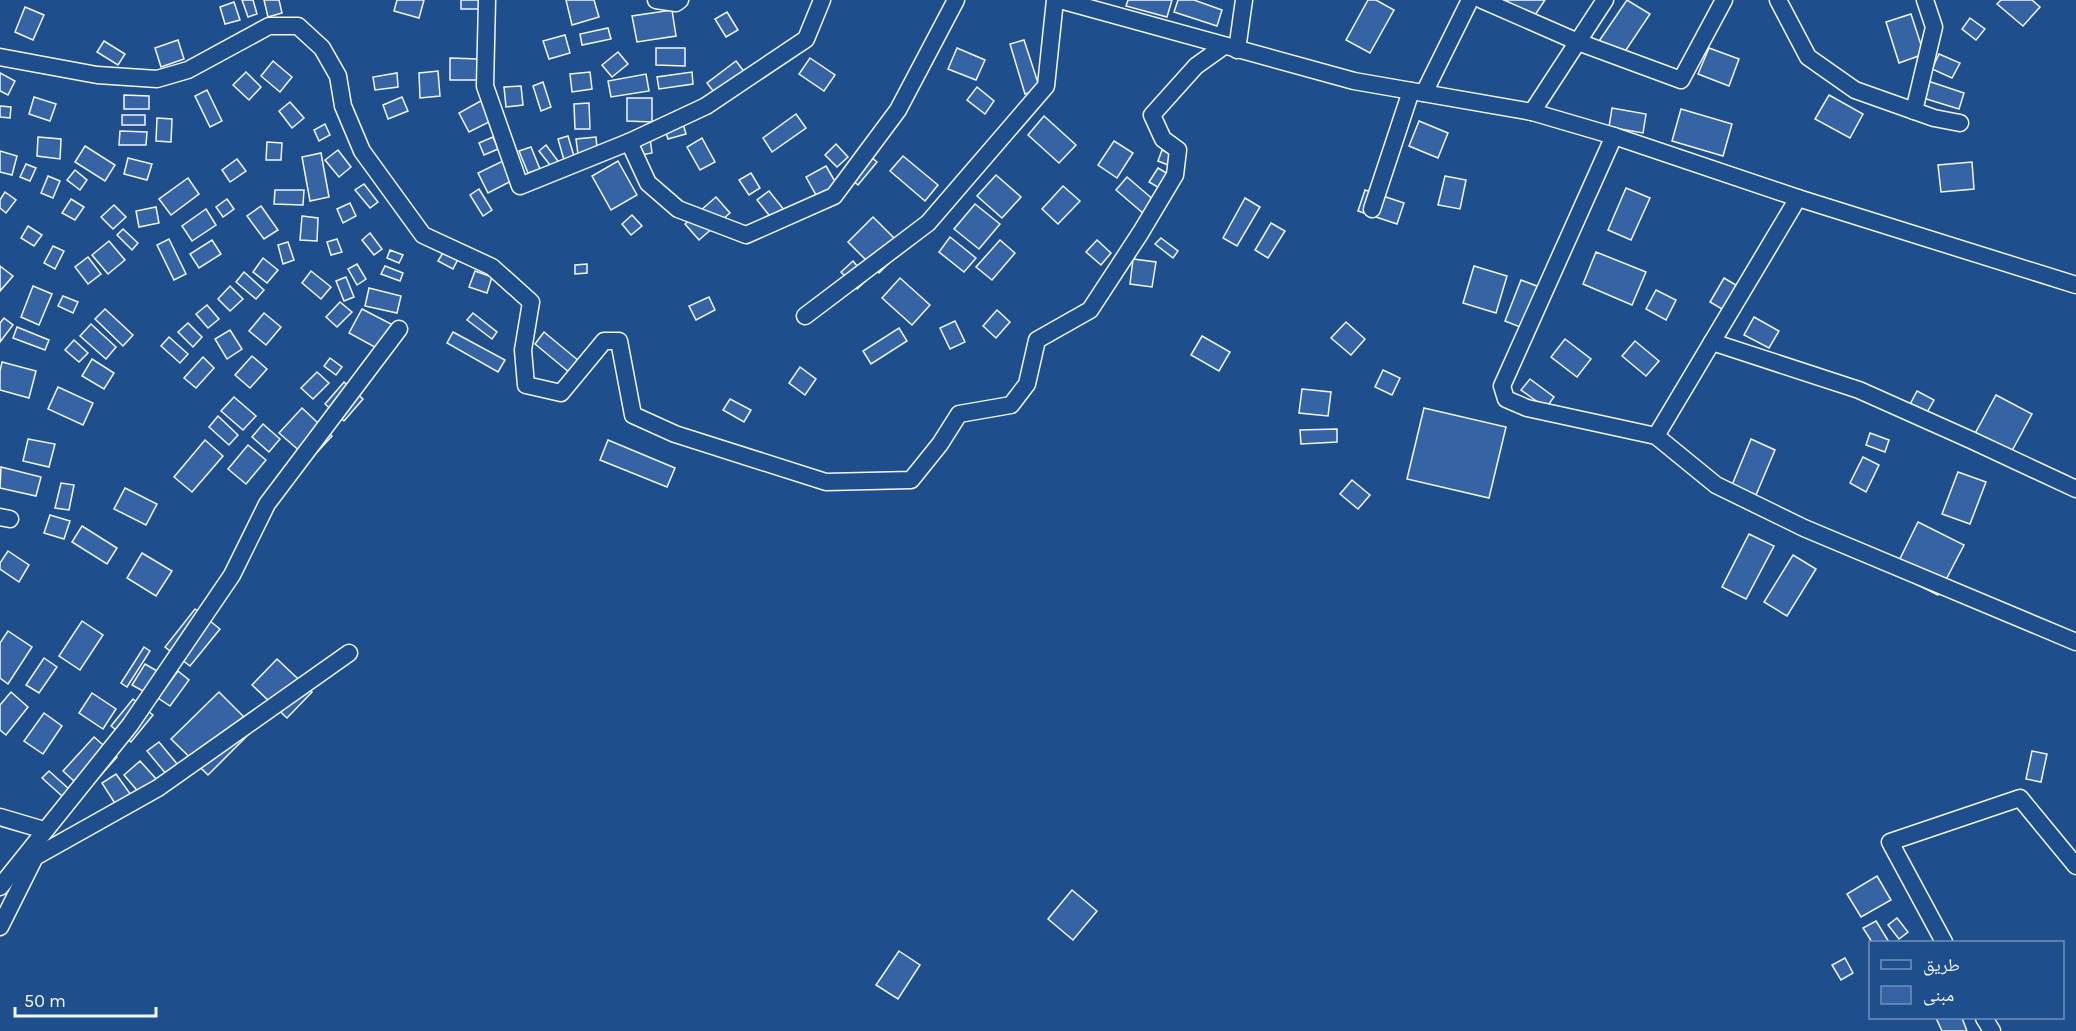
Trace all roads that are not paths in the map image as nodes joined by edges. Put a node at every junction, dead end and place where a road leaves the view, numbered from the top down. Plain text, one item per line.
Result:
1 (487, 0) edge
2 (656, 0) edge
3 (680, 0) edge
4 (822, 0) edge
5 (956, 0) edge
6 (1055, 0) edge
7 (1060, 0) edge
8 (1244, 0) edge
9 (1470, 0) edge
10 (1482, 0) edge
11 (1605, 0) edge
12 (1724, 0) edge
13 (1778, 0) edge
14 (1925, 0) edge
15 (1578, 42) junction
16 (1231, 48) junction
17 (0, 57) edge
18 (1418, 92) junction
19 (1914, 111) junction
20 (1532, 112) junction
21 (1960, 123) dead end
22 (1614, 136) junction
23 (629, 142) junction
24 (1798, 198) junction
25 (1372, 209) dead end
26 (2076, 285) edge
27 (805, 316) dead end
28 (399, 329) dead end
29 (1712, 342) junction
30 (1656, 436) junction
31 (2076, 489) edge
32 (2076, 642) edge
33 (349, 653) dead end
34 (0, 817) edge
35 (44, 830) junction
36 (2076, 866) edge
37 (0, 887) edge
38 (0, 927) edge
39 (1943, 941) edge

1 - 23 street
2 - 3 street
4 - 23 street
5 - 23 street
6 - 27 street
7 - 16 street
8 - 16 street
9 - 18 street
10 - 15 street
11 - 15 street
12 - 15 street
13 - 19 street
14 - 19 street
15 - 20 street
16 - 17 street
16 - 18 street
18 - 20 street
18 - 25 street
19 - 21 street
20 - 22 street
22 - 24 street
22 - 30 street
24 - 26 street
24 - 29 street
28 - 35 street
29 - 30 street
29 - 31 street
30 - 32 street
33 - 38 street
34 - 35 street
35 - 37 street
36 - 39 street

